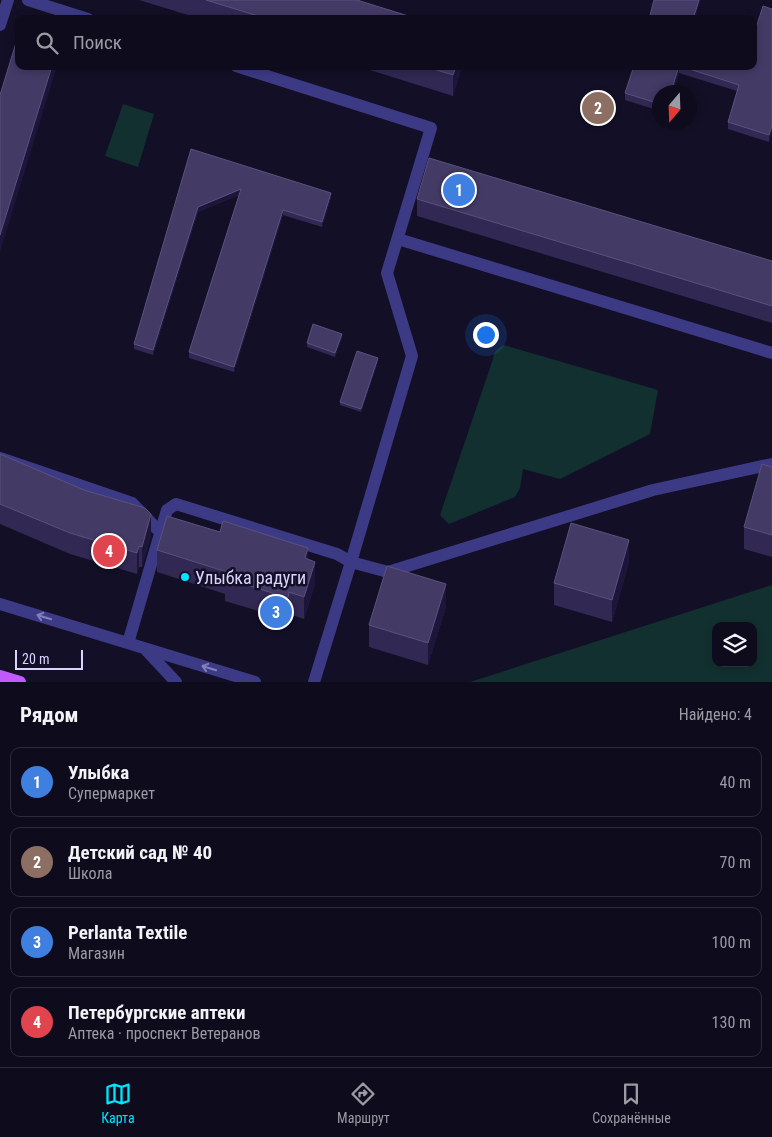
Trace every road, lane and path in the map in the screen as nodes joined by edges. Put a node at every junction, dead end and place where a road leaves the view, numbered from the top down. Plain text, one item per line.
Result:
1 (8, 0) edge
2 (28, 0) edge
3 (75, 15) edge
4 (0, 25) edge
5 (249, 70) edge
6 (398, 239) junction
7 (772, 353) edge
8 (0, 458) edge
9 (772, 464) edge
10 (160, 532) junction
11 (351, 562) junction
12 (0, 604) edge
13 (128, 643) junction
14 (144, 648) junction
15 (0, 676) edge
16 (20, 682) edge
17 (176, 682) edge
18 (255, 682) edge
19 (314, 682) edge

1 - 4 street
2 - 3 street
5 - 6 street
6 - 7 street
6 - 11 street
8 - 10 street
9 - 11 street
10 - 11 street
10 - 13 street
11 - 19 street
13 -> 12 street
13 - 14 street
14 - 17 street
18 -> 14 street
15 - 16 main road

